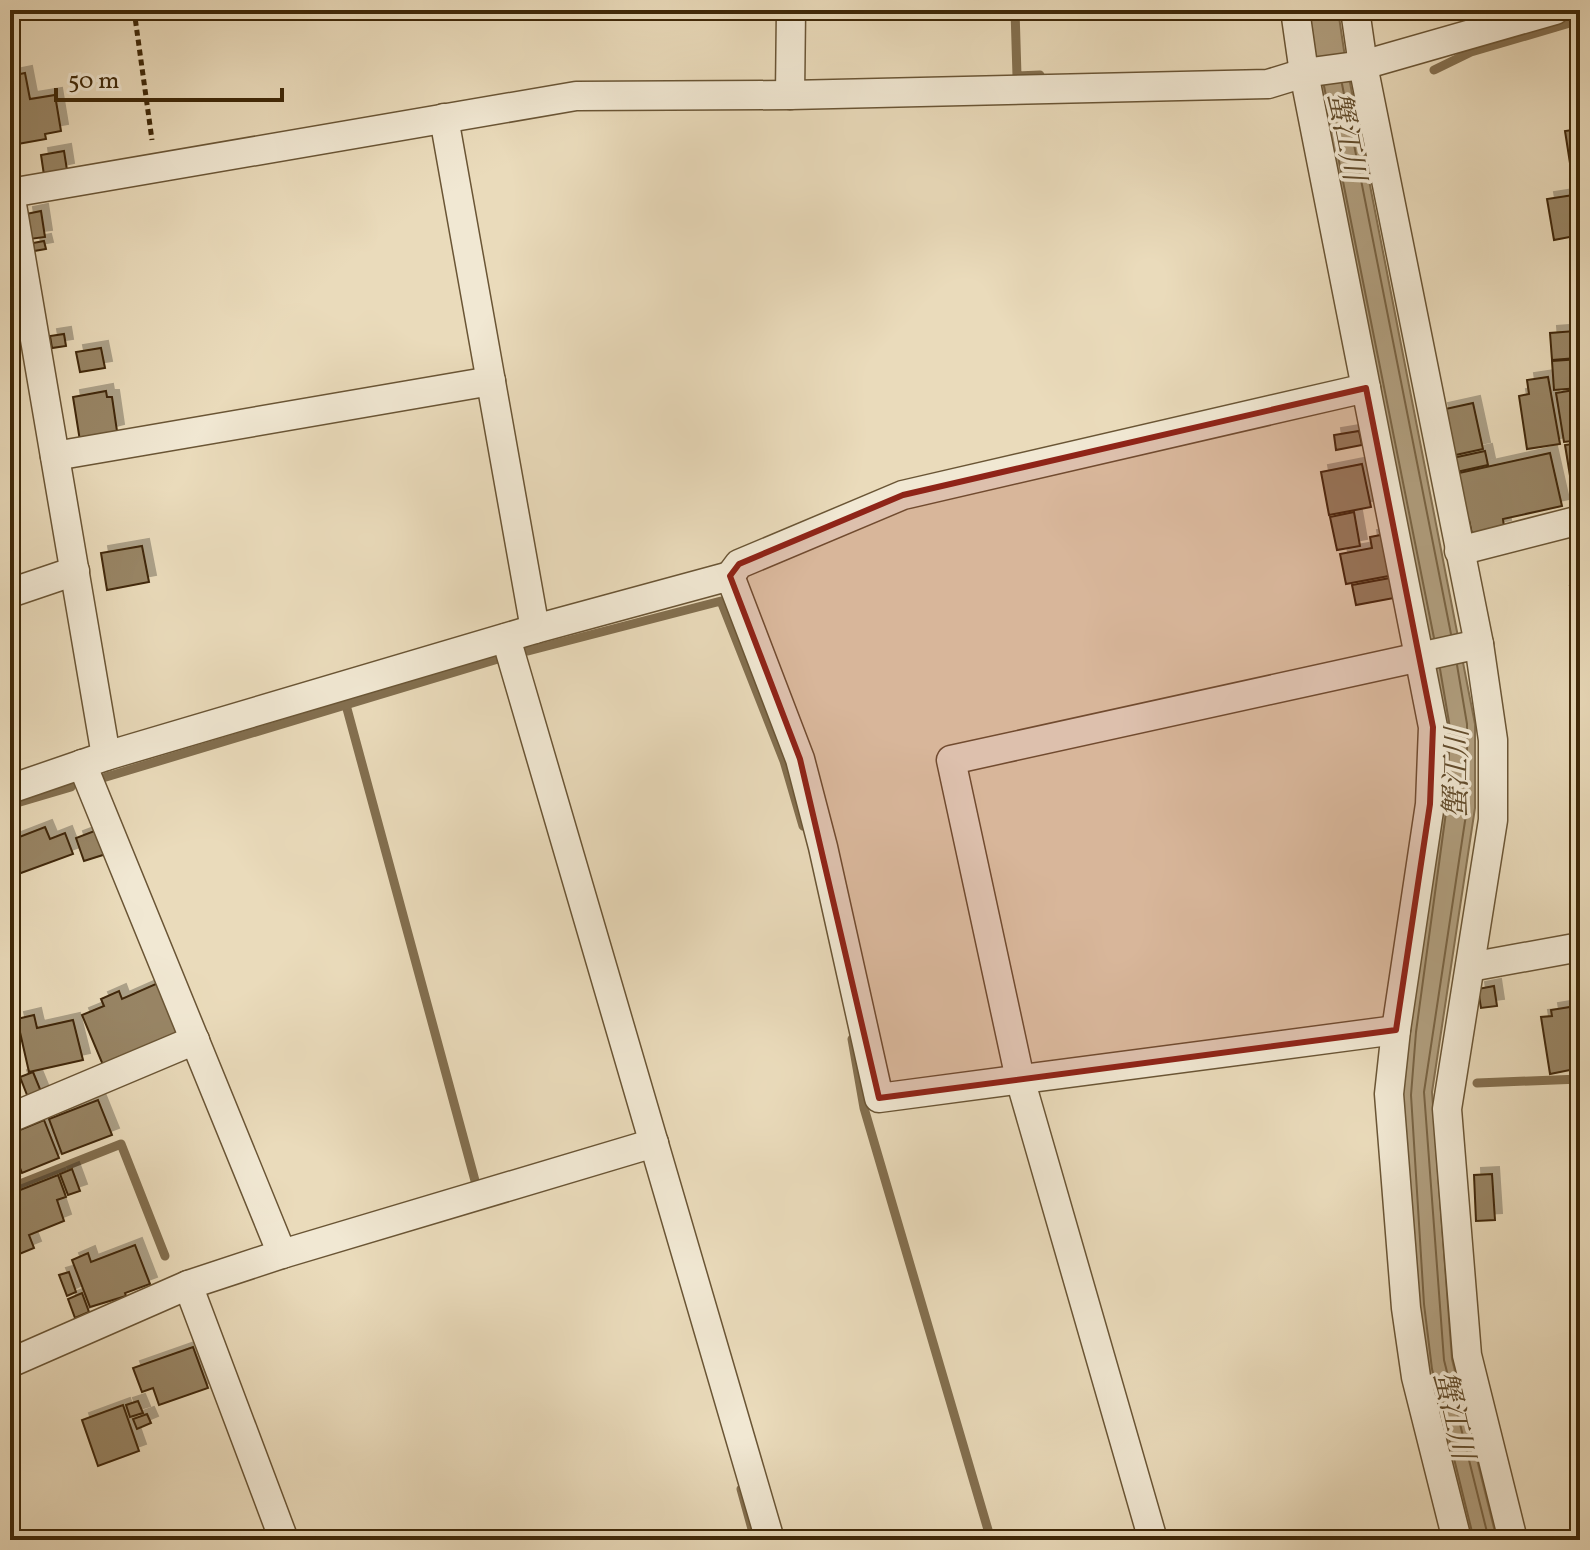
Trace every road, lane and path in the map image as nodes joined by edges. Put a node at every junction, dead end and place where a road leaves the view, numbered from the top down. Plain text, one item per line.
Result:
1 (134, 10) edge
2 (791, 10) edge
3 (1295, 10) edge
4 (1355, 10) edge
5 (1555, 10) edge
6 (1363, 65) junction
7 (1304, 73) junction
8 (790, 95) junction
9 (444, 118) junction
10 (156, 168) junction
11 (10, 193) edge
12 (491, 381) junction
13 (1366, 388) junction
14 (55, 456) junction
15 (1580, 520) edge
16 (1459, 551) junction
17 (75, 571) junction
18 (730, 576) junction
19 (10, 593) edge
20 (535, 629) junction
21 (506, 638) junction
22 (1475, 645) junction
23 (1423, 656) junction
24 (94, 760) junction
25 (10, 789) edge
26 (1580, 947) edge
27 (1470, 967) junction
28 (1396, 1030) junction
29 (195, 1040) junction
30 (1020, 1079) junction
31 (10, 1118) edge
32 (654, 1143) junction
33 (282, 1254) junction
34 (188, 1285) junction
35 (10, 1363) edge
36 (284, 1540) edge
37 (770, 1540) edge
38 (1153, 1540) edge
39 (1457, 1540) edge
40 (1513, 1540) edge

1 - 10 path
2 - 8 street
3 - 7 street
4 - 6 street
5 - 6 street
6 - 7 street
6 - 16 street
7 - 8 street
7 - 13 street
8 - 9 street
9 - 10 street
9 - 12 street
10 - 11 street
11 - 14 street
12 - 14 street
12 - 20 street
13 - 18 street
13 - 23 street
14 - 17 street
15 - 16 street
16 - 22 street
17 - 19 street
17 - 24 street
18 - 20 street
18 - 30 street
20 - 21 street
21 - 24 street
21 - 32 street
22 - 23 street
22 - 27 street
23 - 28 street
23 - 30 street
24 - 25 street
24 - 29 street
26 - 27 street
27 - 40 street
28 - 30 street
28 - 39 street
29 - 31 street
29 - 33 street
30 - 38 street
32 - 33 street
32 - 37 street
33 - 34 street
34 - 35 street
34 - 36 street

